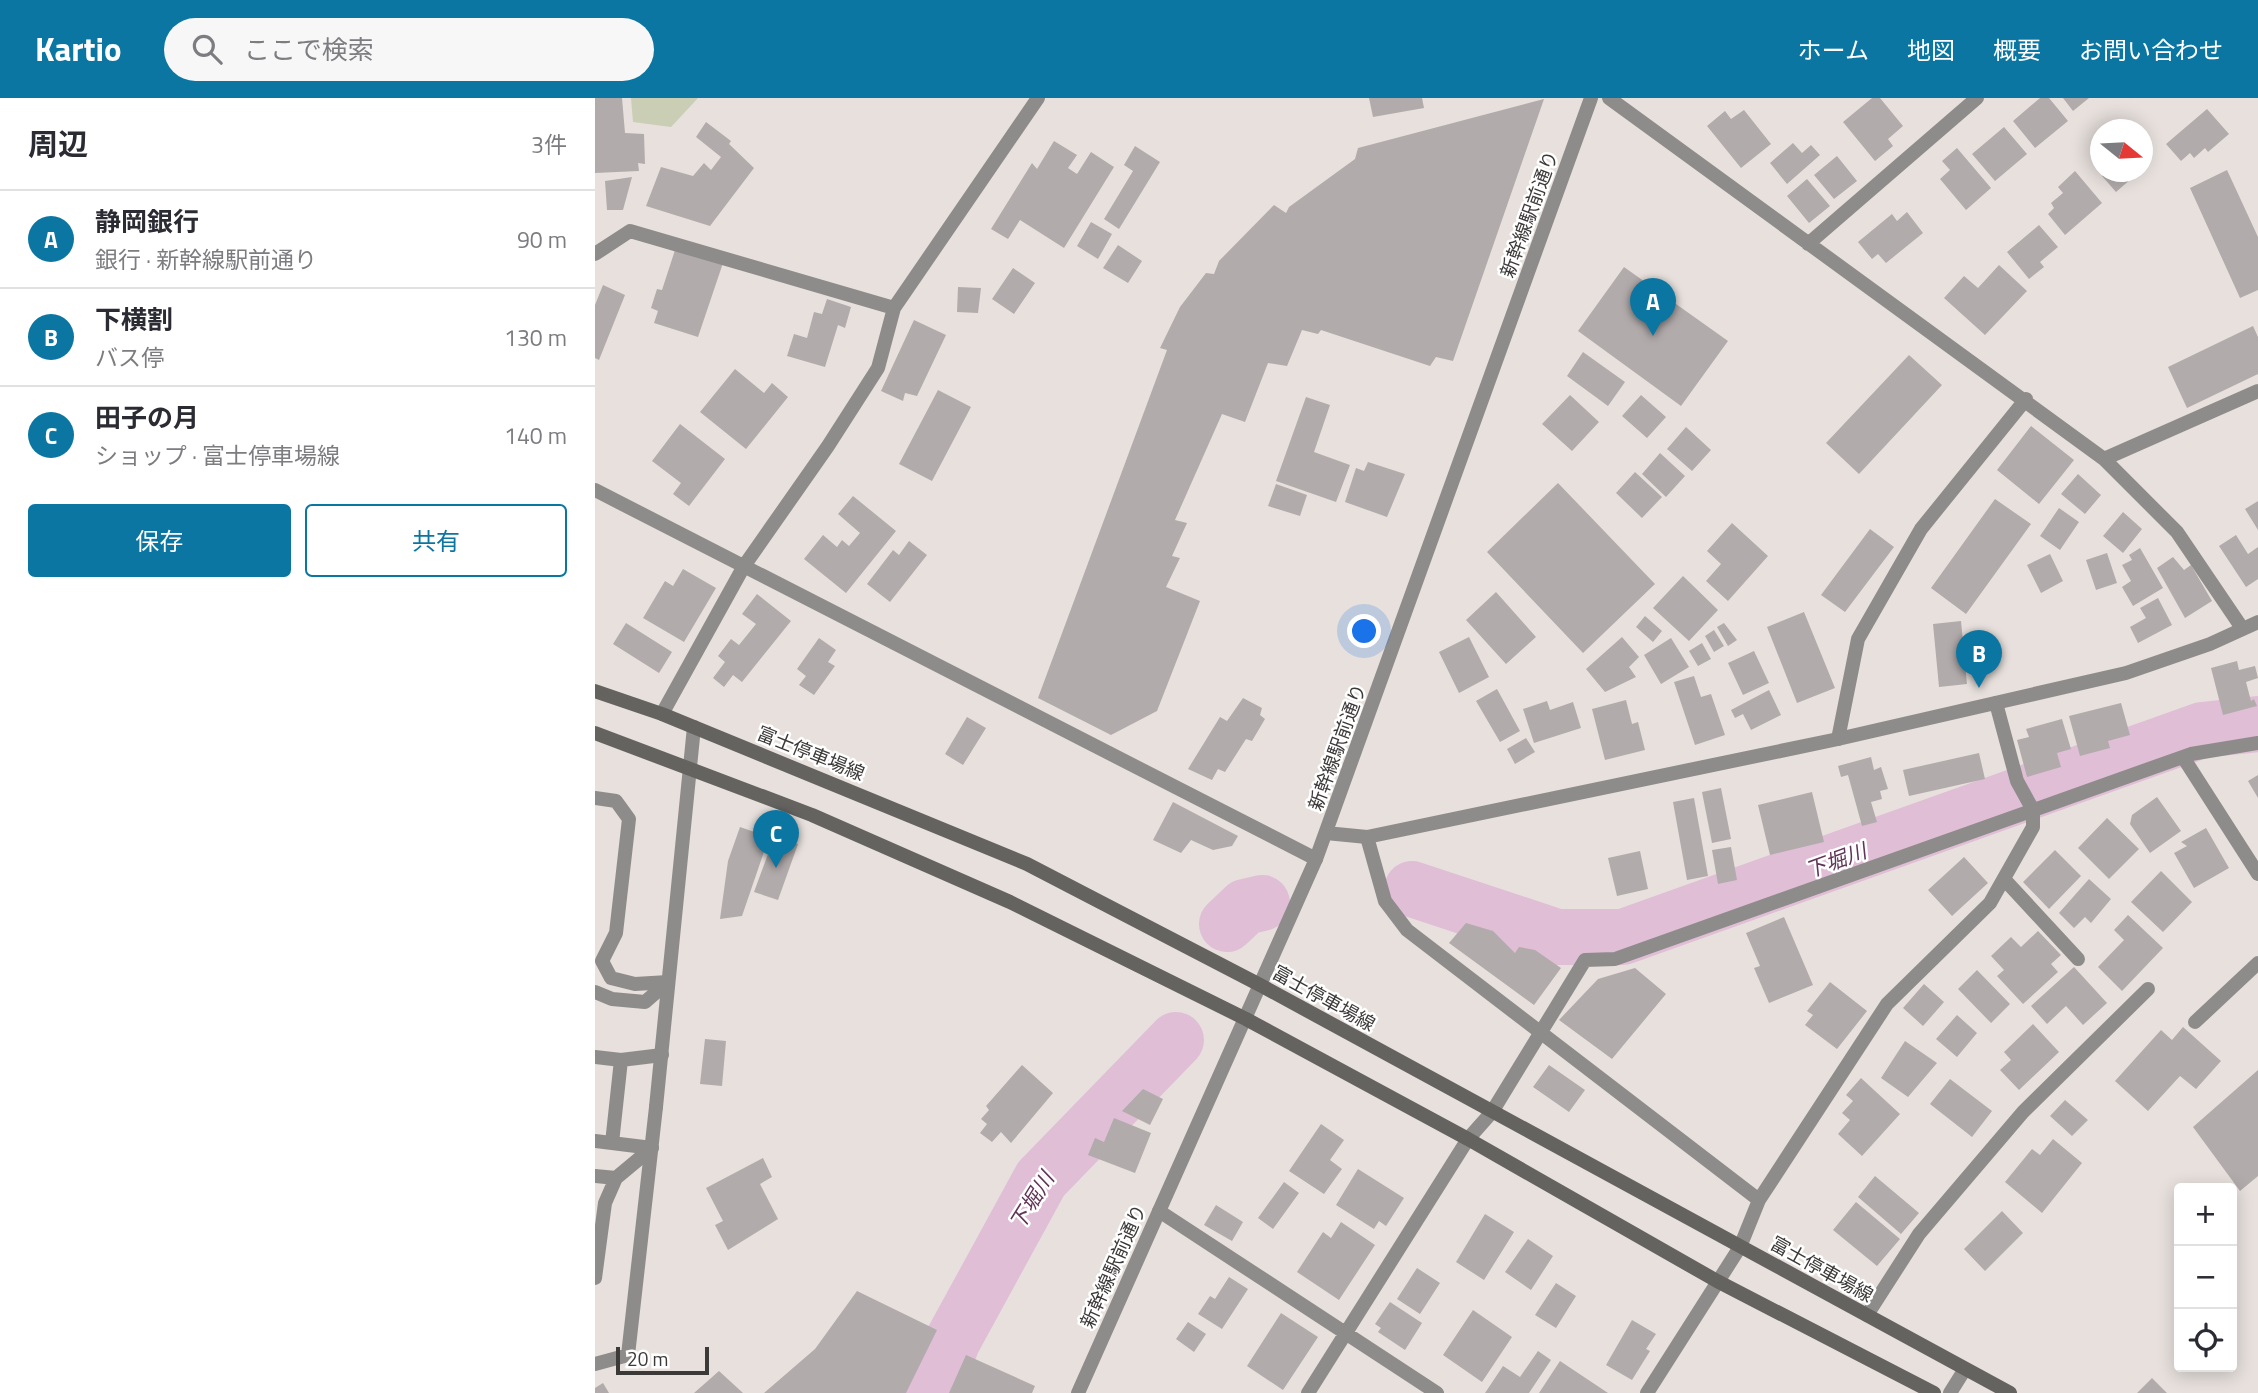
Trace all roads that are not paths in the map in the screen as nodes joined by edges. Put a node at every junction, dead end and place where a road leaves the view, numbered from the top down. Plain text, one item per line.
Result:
1 (1038, 98) edge
2 (1591, 98) edge
3 (1609, 98) edge
4 (1977, 98) edge
5 (1808, 244) junction
6 (595, 254) edge
7 (894, 308) junction
8 (2258, 391) edge
9 (2026, 399) junction
10 (2104, 459) junction
11 (595, 490) edge
12 (744, 566) junction
13 (2258, 622) edge
14 (2242, 628) junction
15 (595, 691) edge
16 (1996, 703) junction
17 (662, 713) junction
18 (694, 727) junction
19 (595, 733) edge
20 (1838, 739) junction
21 (2258, 743) edge
22 (2183, 757) junction
23 (690, 768) junction
24 (595, 798) edge
25 (2033, 810) junction
26 (1327, 833) junction
27 (1367, 837) junction
28 (1316, 859) junction
29 (2258, 874) edge
30 (2004, 879) junction
31 (2078, 959) dead end
32 (2258, 963) edge
33 (599, 964) edge
34 (669, 982) junction
35 (1262, 986) junction
36 (2148, 989) dead end
37 (595, 992) edge
38 (1246, 1019) junction
39 (2195, 1022) dead end
40 (1539, 1031) junction
41 (661, 1055) junction
42 (595, 1057) edge
43 (621, 1060) junction
44 (1492, 1112) junction
45 (1468, 1139) junction
46 (595, 1141) edge
47 (612, 1143) junction
48 (652, 1148) junction
49 (595, 1176) edge
50 (616, 1178) junction
51 (1759, 1200) junction
52 (1159, 1212) junction
53 (599, 1229) edge
54 (1740, 1247) junction
55 (595, 1278) edge
56 (1717, 1281) junction
57 (1867, 1315) junction
58 (1346, 1333) junction
59 (595, 1364) edge
60 (1965, 1369) junction
61 (1078, 1393) edge
62 (1308, 1393) edge
63 (1437, 1393) edge
64 (1647, 1393) edge
65 (1934, 1393) edge
66 (1950, 1393) edge
67 (2010, 1393) edge

1 - 7 street
2 - 26 street, 新幹線駅前通り
3 - 5 street
4 - 5 street
5 - 9 street
6 - 7 street
7 - 12 street
8 - 10 street
9 - 10 street
9 - 20 street
10 - 14 street
11 - 12 street
12 - 17 street
12 - 28 street
13 - 14 street
14 - 16 street
15 - 17 main road, 富士停車場線
16 - 20 street
16 - 25 street
17 - 18 main road, 富士停車場線
18 - 23 street
18 - 35 main road, 富士停車場線
19 - 23 main road
20 - 27 street
21 - 22 street
22 - 25 street
22 - 29 street
23 - 34 street
23 - 38 main road
24 - 33 street
25 - 30 street
25 - 40 street
26 - 27 street
26 - 28 street, 新幹線駅前通り
27 - 40 street
28 - 35 street, 新幹線駅前通り
30 - 31 street
30 - 51 street
32 - 39 street
33 - 34 street
34 - 37 street
34 - 41 street
35 - 38 street, 新幹線駅前通り
35 - 44 main road, 富士停車場線
36 - 57 street
38 - 45 main road
38 - 52 street, 新幹線駅前通り
40 - 44 street
40 - 51 street
41 - 43 street
41 - 48 street
42 - 43 street
43 - 47 street
44 - 45 street
44 - 54 main road, 富士停車場線
45 - 56 main road
45 - 58 street
46 - 47 street
47 - 48 street
48 - 50 street
48 - 59 street
49 - 50 street
50 - 53 street
51 - 54 street
52 - 58 street
52 - 61 street, 新幹線駅前通り
53 - 55 street
54 - 56 street
54 - 57 main road, 富士停車場線
56 - 64 street
56 - 65 main road
57 - 60 main road, 富士停車場線
58 - 62 street
58 - 63 street
60 - 66 street
60 - 67 main road, 富士停車場線

